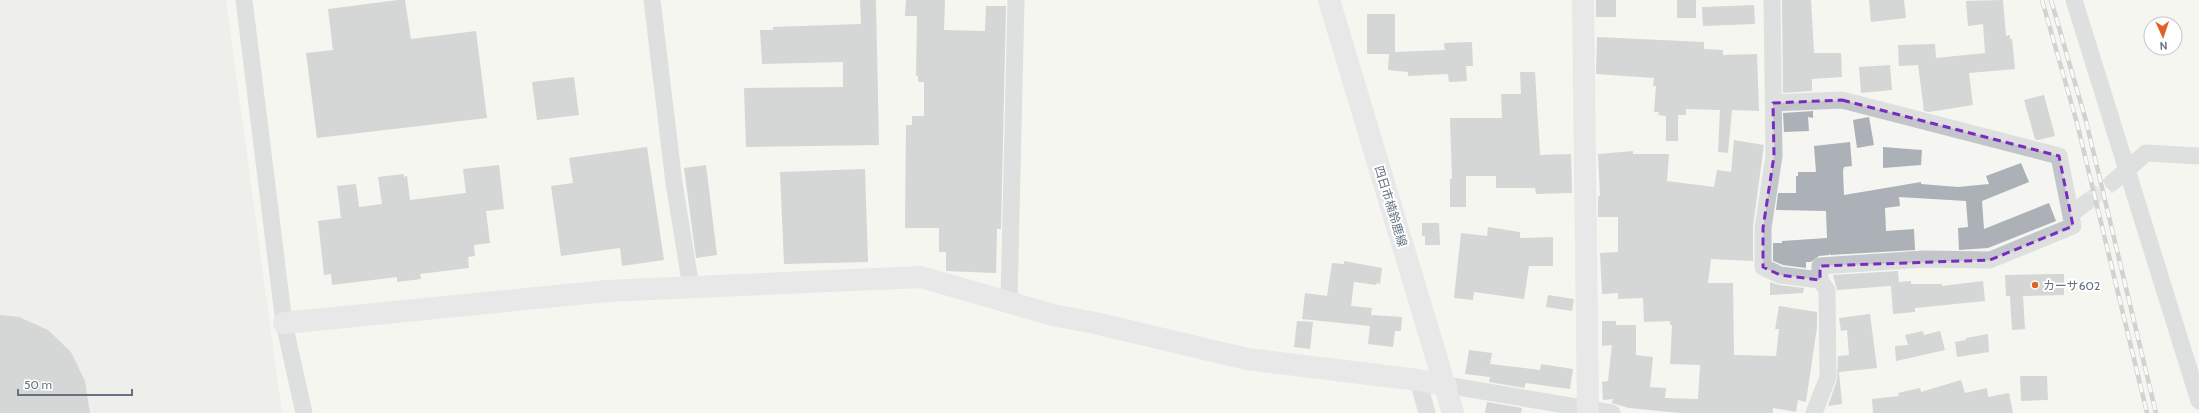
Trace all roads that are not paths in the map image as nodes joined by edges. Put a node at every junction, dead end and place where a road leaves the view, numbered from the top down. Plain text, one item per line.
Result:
1 (244, 0) edge
2 (652, 0) edge
3 (1016, 0) edge
4 (1329, 0) edge
5 (1583, 0) edge
6 (1772, 0) edge
7 (2074, 0) edge
8 (1773, 103) junction
9 (2199, 156) edge
10 (2126, 172) junction
11 (2113, 182) tunnel mouth
12 (2087, 202) tunnel mouth
13 (2071, 214) junction
14 (1820, 280) junction
15 (691, 286) junction
16 (1009, 302) junction
17 (284, 323) junction
18 (1418, 380) junction
19 (1446, 385) junction
20 (2199, 401) edge
21 (1588, 411) edge
22 (304, 413) edge
23 (1427, 413) edge
24 (1453, 413) edge
25 (1612, 413) edge
26 (1814, 413) edge

1 - 17 street
2 - 15 street
3 - 16 street
4 - 19 street, 四日市楠鈴鹿線
5 - 21 street
6 - 8 street
7 - 10 street
8 - 13 street
8 - 14 street
9 - 10 street
10 - 11 street
10 - 20 street
12 - 13 street
13 - 14 street
14 - 26 street
15 - 16 street
15 - 17 street
16 - 18 street
17 - 22 street
18 - 19 street
18 - 23 street
19 - 21 street
19 - 24 street, 四日市楠鈴鹿線
21 - 25 street

